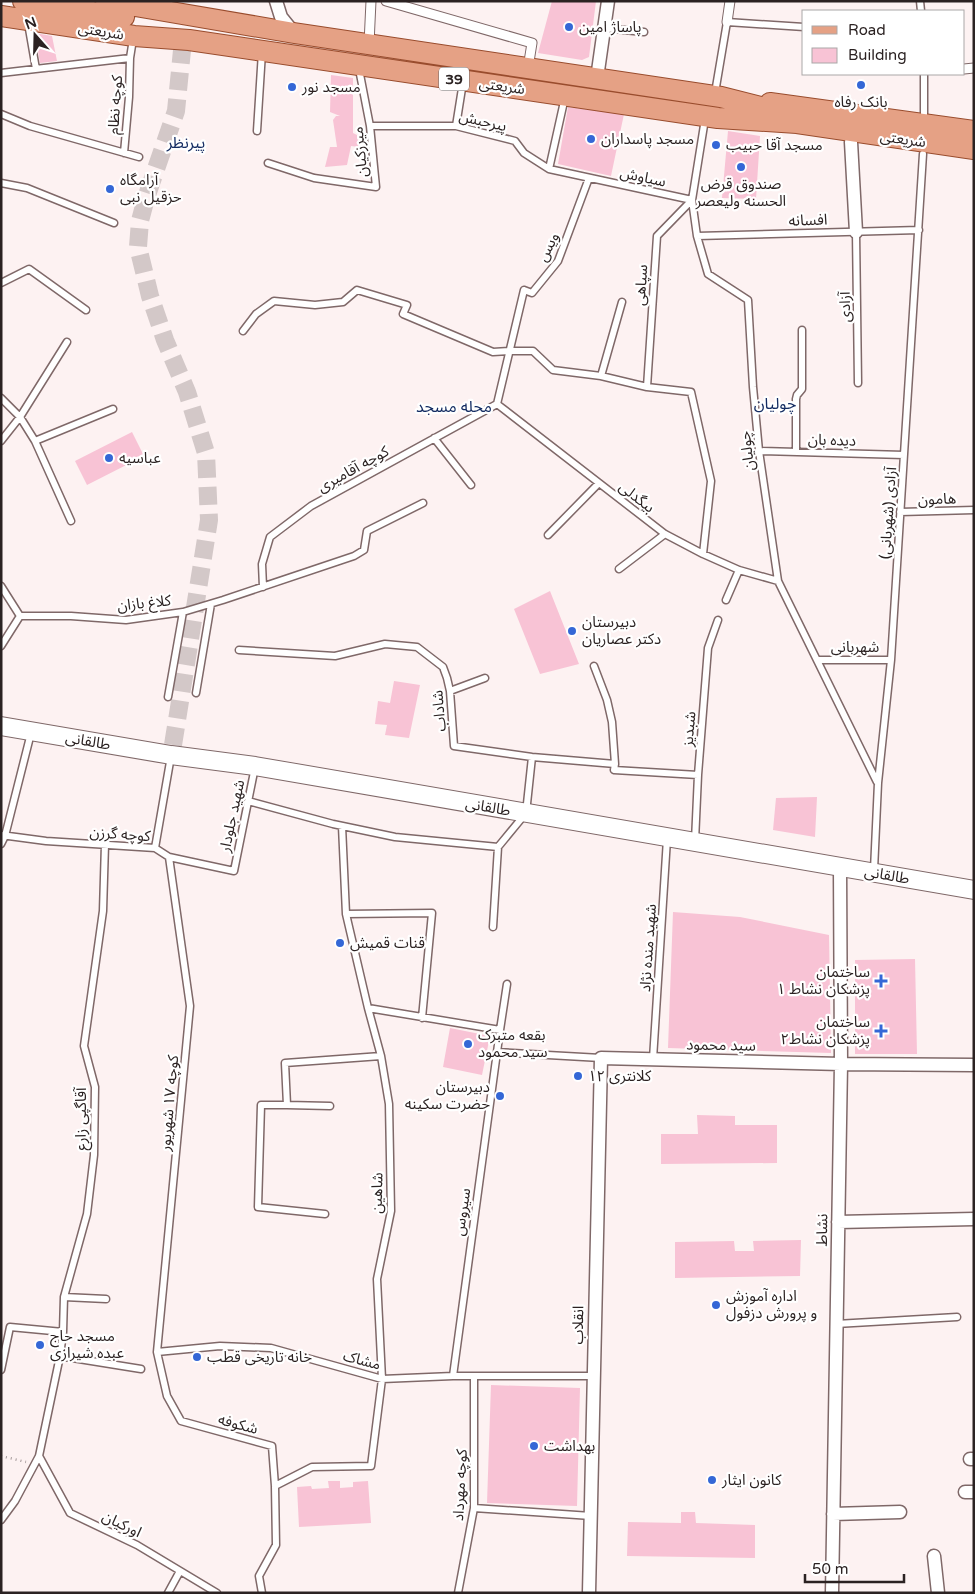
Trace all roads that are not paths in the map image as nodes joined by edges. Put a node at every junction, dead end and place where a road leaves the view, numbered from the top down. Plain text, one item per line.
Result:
1 (106, 1) edge
2 (276, 1) edge
3 (371, 1) edge
4 (387, 1) edge
5 (608, 1) edge
6 (730, 1) edge
7 (1, 4) edge
8 (25, 10) edge
9 (194, 13) junction
10 (1, 16) edge
11 (727, 22) junction
12 (802, 27) edge
13 (604, 28) junction
14 (644, 32) dead end
15 (294, 33) junction
16 (134, 36) junction
17 (189, 40) junction
18 (369, 44) junction
19 (262, 51) junction
20 (130, 58) junction
21 (358, 65) junction
22 (528, 68) junction
23 (36, 69) junction
24 (1, 73) edge
25 (924, 75) edge
26 (597, 78) junction
27 (464, 81) junction
28 (565, 96) junction
29 (718, 97) junction
30 (1, 114) edge
31 (712, 117) junction
32 (924, 124) junction
33 (370, 126) junction
34 (456, 126) junction
35 (257, 131) dead end
36 (974, 131) edge
37 (851, 142) junction
38 (974, 142) edge
39 (974, 149) edge
40 (124, 153) junction
41 (923, 154) junction
42 (139, 157) dead end
43 (974, 161) edge
44 (268, 163) dead end
45 (549, 169) junction
46 (589, 178) junction
47 (1, 183) edge
48 (692, 200) junction
49 (114, 224) dead end
50 (919, 230) junction
51 (856, 232) junction
52 (698, 236) junction
53 (1, 283) edge
54 (622, 302) dead end
55 (86, 310) dead end
56 (802, 330) dead end
57 (243, 331) dead end
58 (67, 342) dead end
59 (509, 351) junction
60 (601, 376) junction
61 (858, 383) dead end
62 (647, 387) junction
63 (1, 398) edge
64 (497, 404) junction
65 (114, 409) dead end
66 (20, 417) junction
67 (434, 438) junction
68 (35, 441) junction
69 (1, 442) edge
70 (759, 451) junction
71 (796, 452) junction
72 (904, 454) junction
73 (599, 483) junction
74 (471, 485) dead end
75 (423, 503) dead end
76 (974, 510) edge
77 (900, 512) junction
78 (71, 521) dead end
79 (666, 534) junction
80 (548, 535) dead end
81 (703, 554) junction
82 (619, 569) dead end
83 (739, 570) junction
84 (778, 581) junction
85 (1, 586) edge
86 (264, 587) junction
87 (726, 600) dead end
88 (211, 604) junction
89 (183, 612) junction
90 (20, 616) junction
91 (718, 620) dead end
92 (1, 646) edge
93 (239, 650) dead end
94 (818, 660) junction
95 (891, 660) junction
96 (594, 666) dead end
97 (485, 678) dead end
98 (450, 691) junction
99 (196, 693) dead end
100 (168, 697) dead end
101 (1, 716) edge
102 (1, 726) edge
103 (32, 732) junction
104 (172, 750) junction
105 (532, 757) junction
106 (615, 764) junction
107 (255, 766) junction
108 (698, 775) junction
109 (878, 783) junction
110 (248, 801) junction
111 (526, 813) junction
112 (342, 826) junction
113 (3, 835) edge
114 (667, 838) junction
115 (695, 842) junction
116 (1, 844) edge
117 (105, 844) junction
118 (498, 846) junction
119 (155, 848) junction
120 (169, 858) junction
121 (840, 867) junction
122 (234, 872) joint
123 (874, 873) junction
124 (974, 890) edge
125 (346, 914) junction
126 (494, 927) dead end
127 (507, 984) dead end
128 (368, 1008) junction
129 (422, 1018) junction
130 (500, 1030) junction
131 (497, 1052) junction
132 (381, 1056) junction
133 (601, 1058) junction
134 (653, 1059) junction
135 (841, 1064) junction
136 (974, 1065) edge
137 (288, 1105) junction
138 (330, 1106) dead end
139 (325, 1214) dead end
140 (974, 1218) edge
141 (838, 1222) junction
142 (64, 1297) junction
143 (106, 1299) dead end
144 (957, 1317) dead end
145 (836, 1324) junction
146 (63, 1332) junction
147 (3, 1352) edge
148 (158, 1352) junction
149 (60, 1356) junction
150 (141, 1369) dead end
151 (1, 1370) edge
152 (453, 1376) junction
153 (593, 1376) junction
154 (474, 1377) junction
155 (382, 1379) junction
156 (39, 1456) junction
157 (276, 1486) junction
158 (474, 1508) junction
159 (900, 1512) dead end
160 (833, 1514) junction
161 (591, 1516) junction
162 (1, 1520) edge
163 (934, 1556) dead end
164 (180, 1571) junction
165 (168, 1593) edge
166 (218, 1593) edge
167 (262, 1593) edge
168 (458, 1593) edge
169 (589, 1593) edge
170 (832, 1593) edge
171 (938, 1593) edge

1 - 9 main road, شریعتی
2 - 15 street
3 - 18 street
4 - 22 street
5 - 13 street
6 - 11 street
7 - 17 main road, 39
8 - 9 main road, 39
8 - 10 main road, شریعتی
8 - 16 main road, شریعتی
8 - 23 lane
9 - 15 main road, شریعتی / 39
11 - 12 lane
11 - 29 lane
13 - 14 lane
13 - 26 street
15 - 18 main road, شریعتی / 39
16 - 17 main road, شریعتی
16 - 20 lane, کوچه نظام
17 - 19 main road, شریعتی / 39
18 - 22 main road, شریعتی / 39
19 - 21 main road, شریعتی / 39
19 - 35 lane
20 - 23 lane
20 - 40 lane, کوچه نظام
21 - 27 main road, شریعتی / 39
21 - 33 lane, میرزکیان
22 - 26 main road, شریعتی / 39
23 - 24 lane
25 - 32 lane
26 - 29 main road, شریعتی / 39
27 - 28 main road, شریعتی / 39
27 - 34 lane
28 - 31 main road, شریعتی / 39
28 - 45 lane
29 - 32 main road
29 - 38 main road, شریعتی / 39
30 - 40 lane
31 - 37 main road
31 - 39 main road, شریعتی / 39
31 - 48 lane, چولیان
32 - 36 main road
33 - 34 lane, پیرحبش
33 - 44 lane, میرزکیان
34 - 45 lane, پیرحبش
37 - 41 main road
37 - 51 street
40 - 42 lane
41 - 43 main road
41 - 50 lane, آزادی (شهربانی)
45 - 46 lane
46 - 48 lane, سیاوش
46 - 59 lane, ویس
47 - 49 lane
48 - 52 lane, چولیان
48 - 62 lane, سپاهی
50 - 51 lane, افسانه
50 - 72 lane, آزادی (شهربانی)
51 - 52 lane, افسانه
51 - 61 lane, آزادی
52 - 70 lane, چولیان
53 - 55 lane
54 - 60 lane
56 - 71 lane
57 - 59 lane
58 - 66 lane
59 - 60 lane
59 - 64 lane
60 - 62 lane
62 - 81 lane
63 - 66 lane
64 - 67 lane, کوچه آقامیری
64 - 73 lane, بیگدلی
65 - 68 lane
66 - 68 lane
66 - 69 lane
67 - 74 lane
67 - 86 lane, کوچه آقامیری
68 - 78 lane
70 - 71 lane, دیده بان
70 - 84 lane, چولیان
71 - 72 lane, دیده بان
72 - 77 lane, آزادی (شهربانی)
73 - 79 lane, بیگدلی
73 - 80 lane
75 - 86 lane
76 - 77 lane, هامون
77 - 95 lane, آزادی (شهربانی)
79 - 81 lane, بیگدلی
79 - 82 lane
81 - 83 lane, بیگدلی
83 - 84 lane, بیگدلی
83 - 87 lane
84 - 94 lane, چولیان
85 - 90 lane
86 - 88 lane
88 - 89 lane
88 - 99 lane
89 - 90 lane, کلاغ بازان
89 - 100 lane, کلاغ بازان
90 - 92 lane
91 - 108 lane, شبدیز
93 - 98 lane, شاداب
94 - 95 lane, شهربانی
94 - 109 lane, چولیان
95 - 109 lane, آزادی (شهربانی)
96 - 106 lane
97 - 98 lane
98 - 105 lane, شاداب
101 - 104 main road, طالقانی
102 - 103 main road, طالقانی
103 - 104 main road, طالقانی
103 - 113 lane
104 - 107 main road, طالقانی
104 - 119 lane
105 - 106 lane, شاداب
105 - 111 lane
106 - 108 lane, شاداب
107 - 110 lane, شهید جلودار
107 - 111 main road, طالقانی
108 - 115 lane, شبدیز
109 - 123 lane, آزادی (شهربانی)
110 - 112 lane
110 - 122 lane, شهید جلودار
111 - 114 main road, طالقانی
111 - 118 lane
112 - 118 lane
112 - 125 lane, شاهین
113 - 116 lane
113 - 117 lane, کوچه گرزن
114 - 115 main road, طالقانی
114 - 134 lane, شهید منده نژاد
115 - 121 main road, طالقانی
117 - 119 lane, کوچه گرزن
117 - 142 lane, آقاگپی زارع
118 - 126 lane
119 - 120 lane, کوچه گرزن
120 - 122 lane, کوچه گرزن
120 - 148 lane, کوچه ۱۷ شهریور
121 - 123 main road, طالقانی
121 - 135 street, نشاط
123 - 124 main road, طالقانی
125 - 128 lane, شاهین
125 - 129 lane
127 - 130 lane, سیروس
128 - 129 lane
128 - 132 lane, شاهین
129 - 130 lane
130 - 131 lane, سیروس
131 - 133 lane, سید محمود
131 - 152 lane, سیروس
132 - 137 lane
132 - 155 lane, شاهین
133 - 134 street, سید محمود
133 - 153 street, انقلاب
134 - 135 street, سید محمود
135 - 136 street, سید محمود
135 - 141 street, نشاط
137 - 138 lane
137 - 139 lane
140 - 141 street
141 - 145 street, نشاط
142 - 143 lane
142 - 146 lane, آقاگپی زارع
144 - 145 lane
145 - 160 street, نشاط
146 - 147 lane
146 - 149 lane, آقاگپی زارع
147 - 151 lane
148 - 155 lane, مشاک
148 - 157 lane, شکوفه
149 - 150 lane
149 - 156 lane, آقاگپی زارع
152 - 154 lane, مشاک
152 - 155 lane, مشاک
153 - 154 lane, مشاک
153 - 161 street, انقلاب
154 - 158 lane, کوچه مهرداد
155 - 157 lane, شاهین
156 - 162 lane, آقاگپی زارع
156 - 164 lane, اورکیان
157 - 167 lane, شکوفه
158 - 161 lane
158 - 168 lane, کوچه مهرداد
159 - 160 street
160 - 170 street, نشاط
161 - 169 street, انقلاب
163 - 171 street
164 - 165 lane
164 - 166 lane, اورکیان

